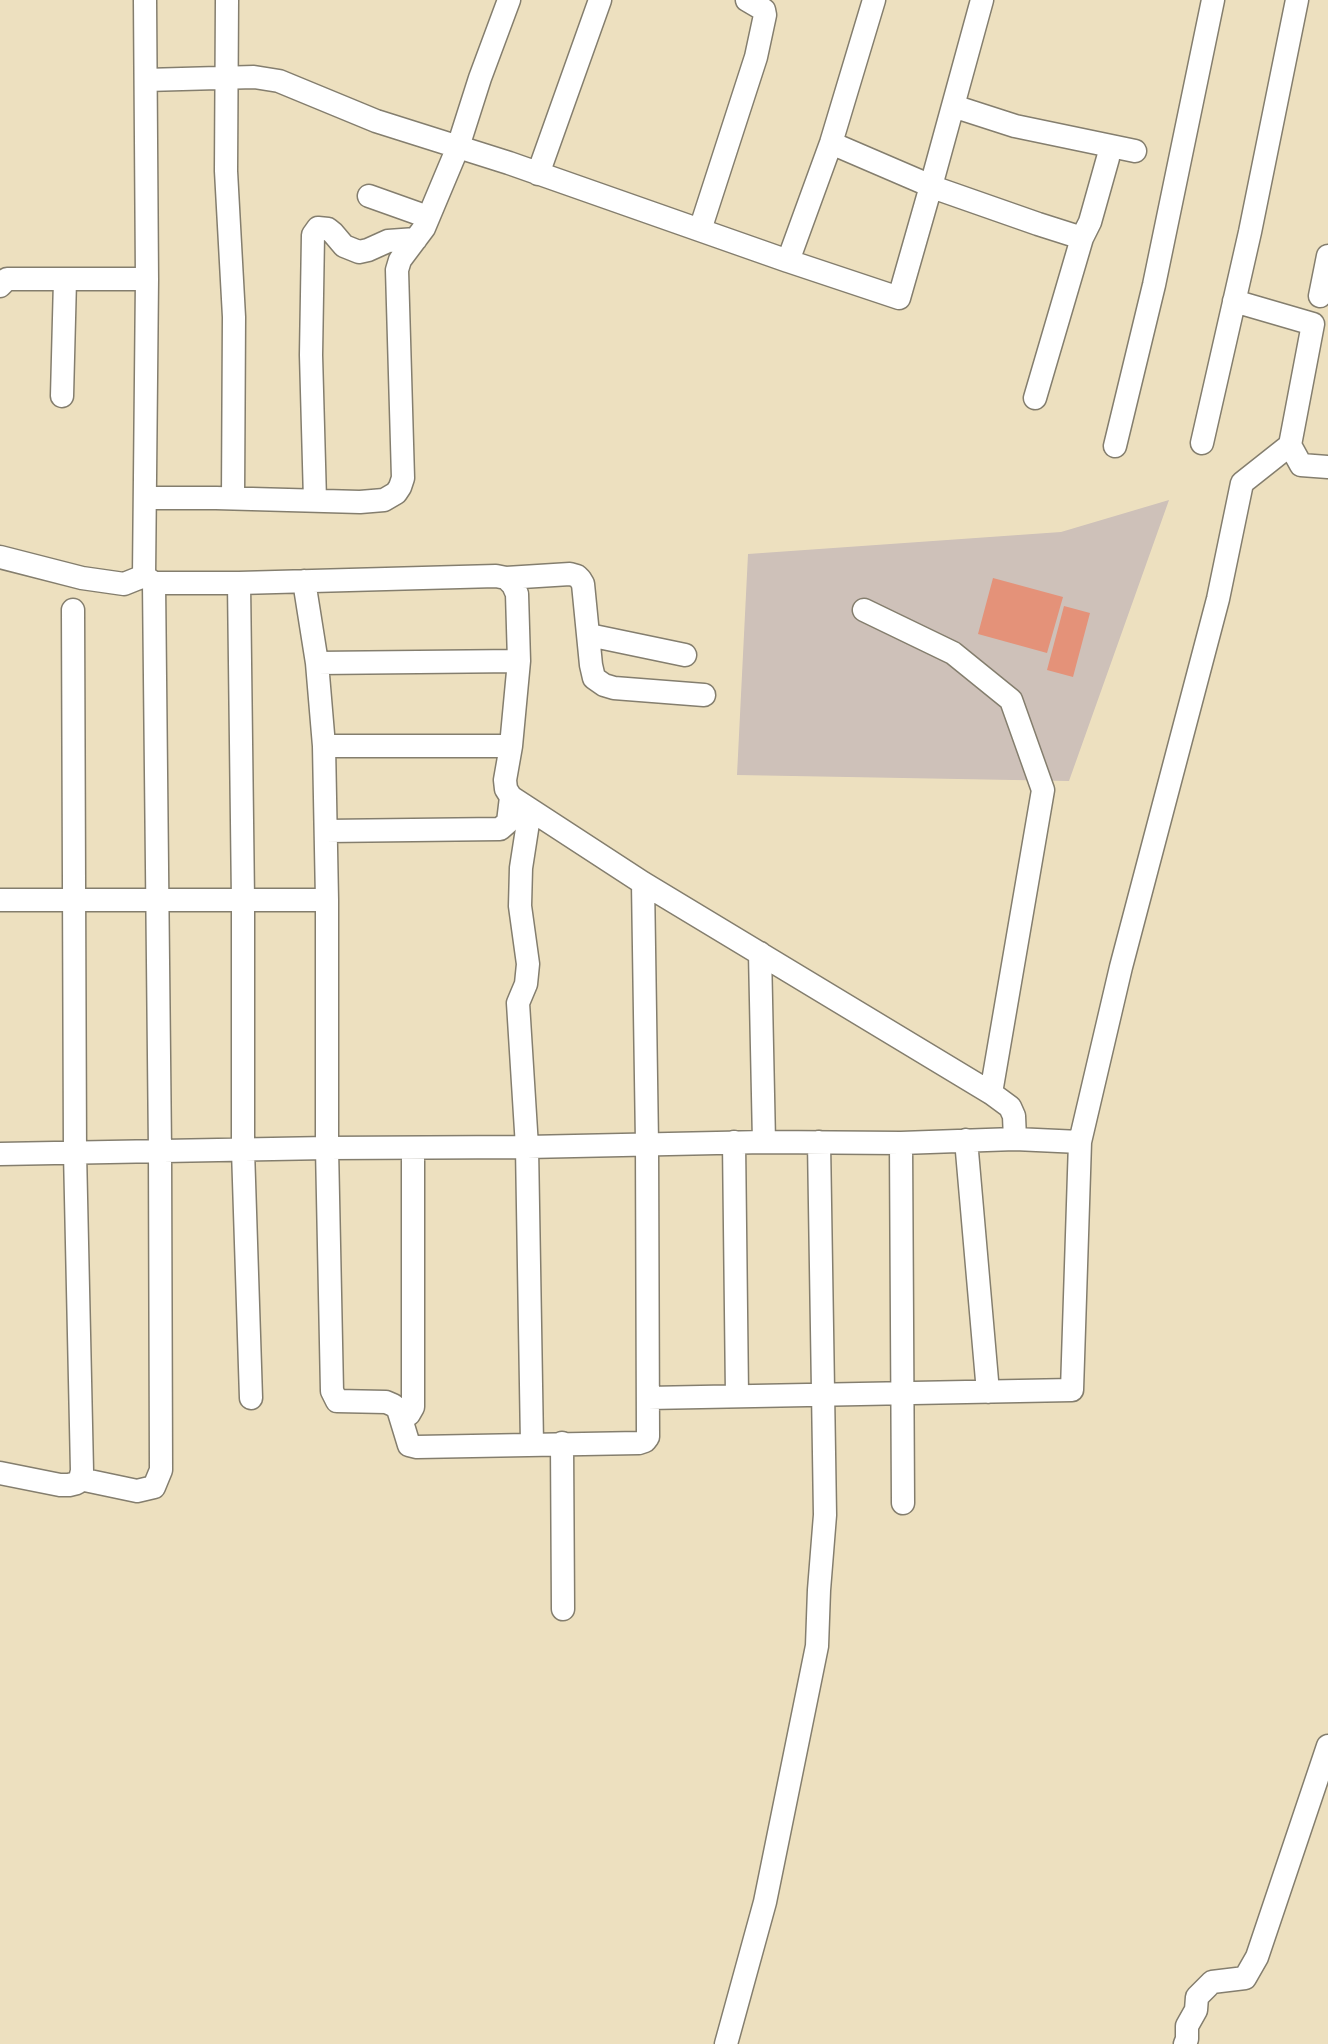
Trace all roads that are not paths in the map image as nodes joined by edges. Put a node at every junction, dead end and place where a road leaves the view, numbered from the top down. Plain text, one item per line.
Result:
1 (145, 0) edge
2 (227, 0) edge
3 (509, 0) edge
4 (600, 0) edge
5 (747, 0) edge
6 (874, 0) edge
7 (982, 0) edge
8 (1213, 0) edge
9 (1297, 0) edge
10 (228, 79) junction
11 (146, 80) junction
12 (953, 106) junction
13 (831, 144) junction
14 (458, 147) junction
15 (1135, 151) dead end
16 (1108, 158) dead end
17 (538, 174) junction
18 (931, 186) junction
19 (369, 196) dead end
20 (428, 217) junction
21 (700, 230) junction
22 (1082, 238) junction
23 (416, 239) junction
24 (1328, 256) edge
25 (788, 261) junction
26 (147, 279) junction
27 (65, 280) junction
28 (0, 286) edge
29 (1320, 296) dead end
30 (1234, 300) junction
31 (62, 396) dead end
32 (1035, 398) dead end
33 (1202, 443) dead end
34 (1290, 445) junction
35 (1115, 446) dead end
36 (1328, 467) edge
37 (146, 498) junction
38 (232, 498) junction
39 (315, 500) junction
40 (0, 557) edge
41 (506, 578) junction
42 (149, 579) junction
43 (304, 581) junction
44 (238, 583) junction
45 (73, 610) dead end
46 (864, 610) dead end
47 (589, 635) junction
48 (685, 655) dead end
49 (519, 661) junction
50 (317, 663) junction
51 (704, 695) dead end
52 (324, 746) junction
53 (511, 746) junction
54 (511, 797) junction
55 (530, 810) junction
56 (326, 830) junction
57 (643, 883) junction
58 (157, 899) junction
59 (0, 900) edge
60 (74, 900) junction
61 (243, 900) junction
62 (327, 900) junction
63 (760, 953) junction
64 (991, 1093) junction
65 (1015, 1139) junction
66 (966, 1140) junction
67 (734, 1142) junction
68 (764, 1142) junction
69 (819, 1142) junction
70 (1080, 1142) junction
71 (647, 1143) junction
72 (901, 1143) junction
73 (527, 1147) junction
74 (328, 1148) junction
75 (413, 1148) junction
76 (160, 1150) junction
77 (244, 1150) junction
78 (75, 1152) junction
79 (0, 1154) edge
80 (988, 1392) junction
81 (902, 1393) junction
82 (822, 1394) junction
83 (737, 1396) junction
84 (250, 1398) dead end
85 (648, 1398) junction
86 (402, 1419) junction
87 (532, 1444) junction
88 (562, 1444) junction
89 (0, 1473) edge
90 (80, 1479) junction
91 (903, 1503) dead end
92 (563, 1609) dead end
93 (1328, 1746) edge
94 (726, 2044) edge
95 (1185, 2044) edge

1 - 11 street
2 - 10 street
3 - 14 street
4 - 17 street
5 - 21 street
6 - 13 street
7 - 12 street
8 - 35 street
9 - 30 street
10 - 11 street
10 - 14 street
10 - 38 street
11 - 26 street
12 - 15 street
12 - 18 street
13 - 18 street
13 - 25 street
14 - 17 street
14 - 20 street
16 - 22 street
17 - 21 street
18 - 22 street
18 - 25 street
19 - 20 street
20 - 23 street
21 - 25 street
22 - 32 street
23 - 39 street
23 - 39 street
24 - 29 street
26 - 27 street
26 - 37 street
27 - 28 street
27 - 31 street
30 - 33 street
30 - 34 street
34 - 36 street
34 - 70 street
37 - 38 street
37 - 42 street
38 - 39 street
40 - 42 street
41 - 43 street
41 - 47 street
41 - 49 street
42 - 44 street
42 - 58 street
43 - 44 street
43 - 50 street
44 - 61 street
45 - 60 street
46 - 64 street
47 - 48 street
47 - 51 street
49 - 50 street
49 - 53 street
50 - 52 street
52 - 53 street
52 - 56 street
53 - 54 street
54 - 55 street
54 - 56 street
55 - 57 street
55 - 73 street
56 - 62 street
57 - 63 street
57 - 71 street
58 - 60 street
58 - 61 street
58 - 76 street
59 - 60 street
60 - 78 street
61 - 62 street
61 - 77 street
62 - 74 street
63 - 64 street
63 - 68 street
64 - 65 street
65 - 66 street
65 - 70 street
66 - 72 street
66 - 80 street
67 - 68 street
67 - 71 street
67 - 83 street
68 - 69 street
69 - 72 street
69 - 82 street
70 - 80 street
71 - 73 street
71 - 85 street
72 - 81 street
73 - 75 street
73 - 87 street
74 - 75 street
74 - 77 street
74 - 86 street
75 - 86 street
76 - 77 street
76 - 78 street
76 - 90 street
77 - 84 street
78 - 79 street
78 - 90 street
80 - 81 street
81 - 82 street
81 - 91 street
82 - 83 street
82 - 94 street
83 - 85 street
85 - 88 street
86 - 87 street
87 - 88 street
88 - 92 street
89 - 90 street
93 - 95 street

